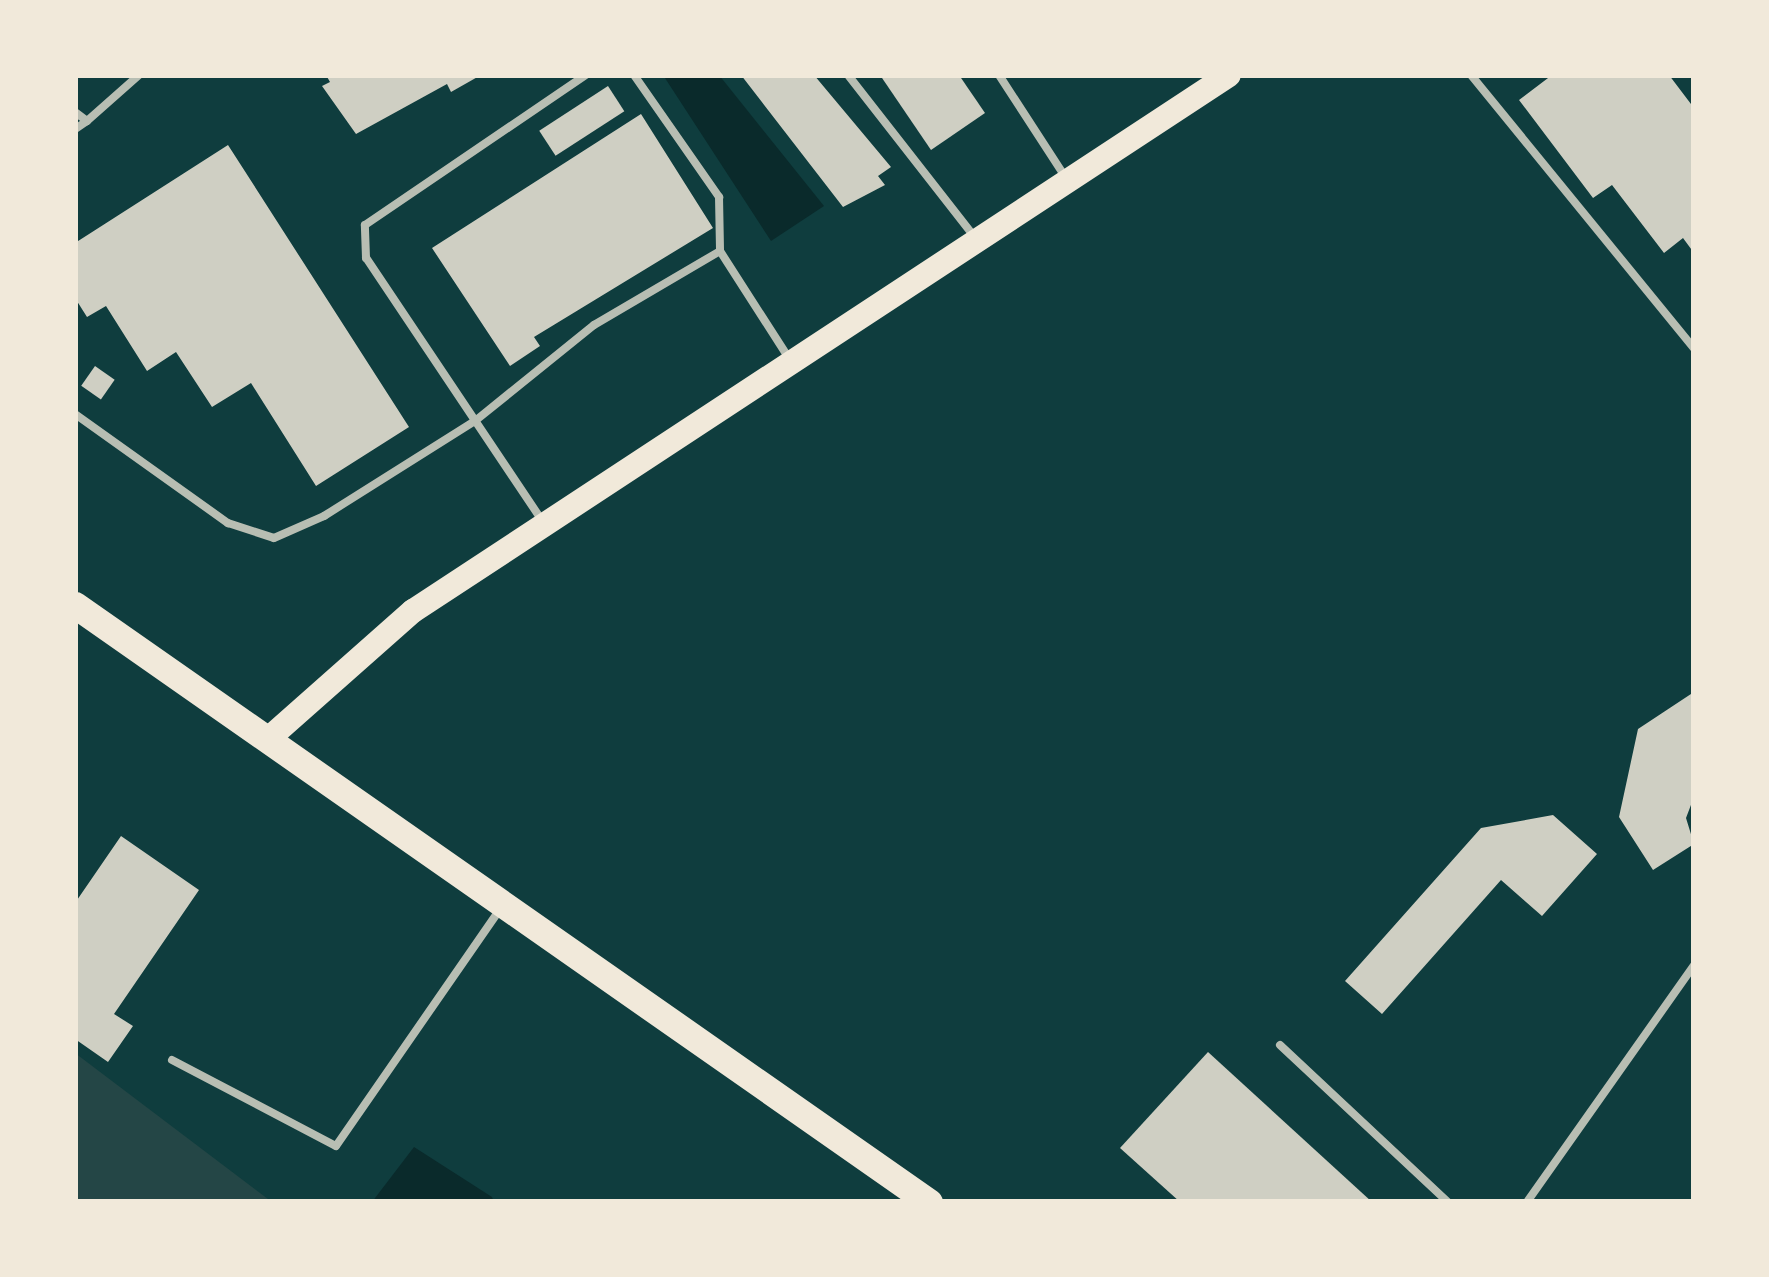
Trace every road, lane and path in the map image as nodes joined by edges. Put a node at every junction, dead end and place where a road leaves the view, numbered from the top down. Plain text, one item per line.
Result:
1 (140, 75) edge
2 (586, 75) edge
3 (634, 75) edge
4 (848, 75) edge
5 (999, 75) edge
6 (1229, 75) edge
7 (1471, 75) edge
8 (75, 112) edge
9 (87, 121) junction
10 (75, 129) edge
11 (1066, 178) junction
12 (975, 237) junction
13 (720, 251) junction
14 (1694, 348) edge
15 (790, 360) junction
16 (75, 414) edge
17 (475, 421) junction
18 (544, 524) junction
19 (75, 605) edge
20 (267, 740) junction
21 (504, 905) junction
22 (1694, 965) edge
23 (1280, 1045) dead end
24 (172, 1060) dead end
25 (929, 1202) edge
26 (1448, 1202) edge
27 (1527, 1202) edge

1 - 9 lane
2 - 17 lane
3 - 13 lane
4 - 12 lane
5 - 11 lane
6 - 11 main road
7 - 14 lane
8 - 9 lane
9 - 10 lane
11 - 12 main road
12 - 15 main road
13 - 15 lane
13 - 17 lane
15 - 18 main road
16 - 17 lane
17 - 18 lane
18 - 20 main road
19 - 20 main road
20 - 21 main road
21 - 24 lane
21 - 25 main road
22 - 27 lane
23 - 26 lane

